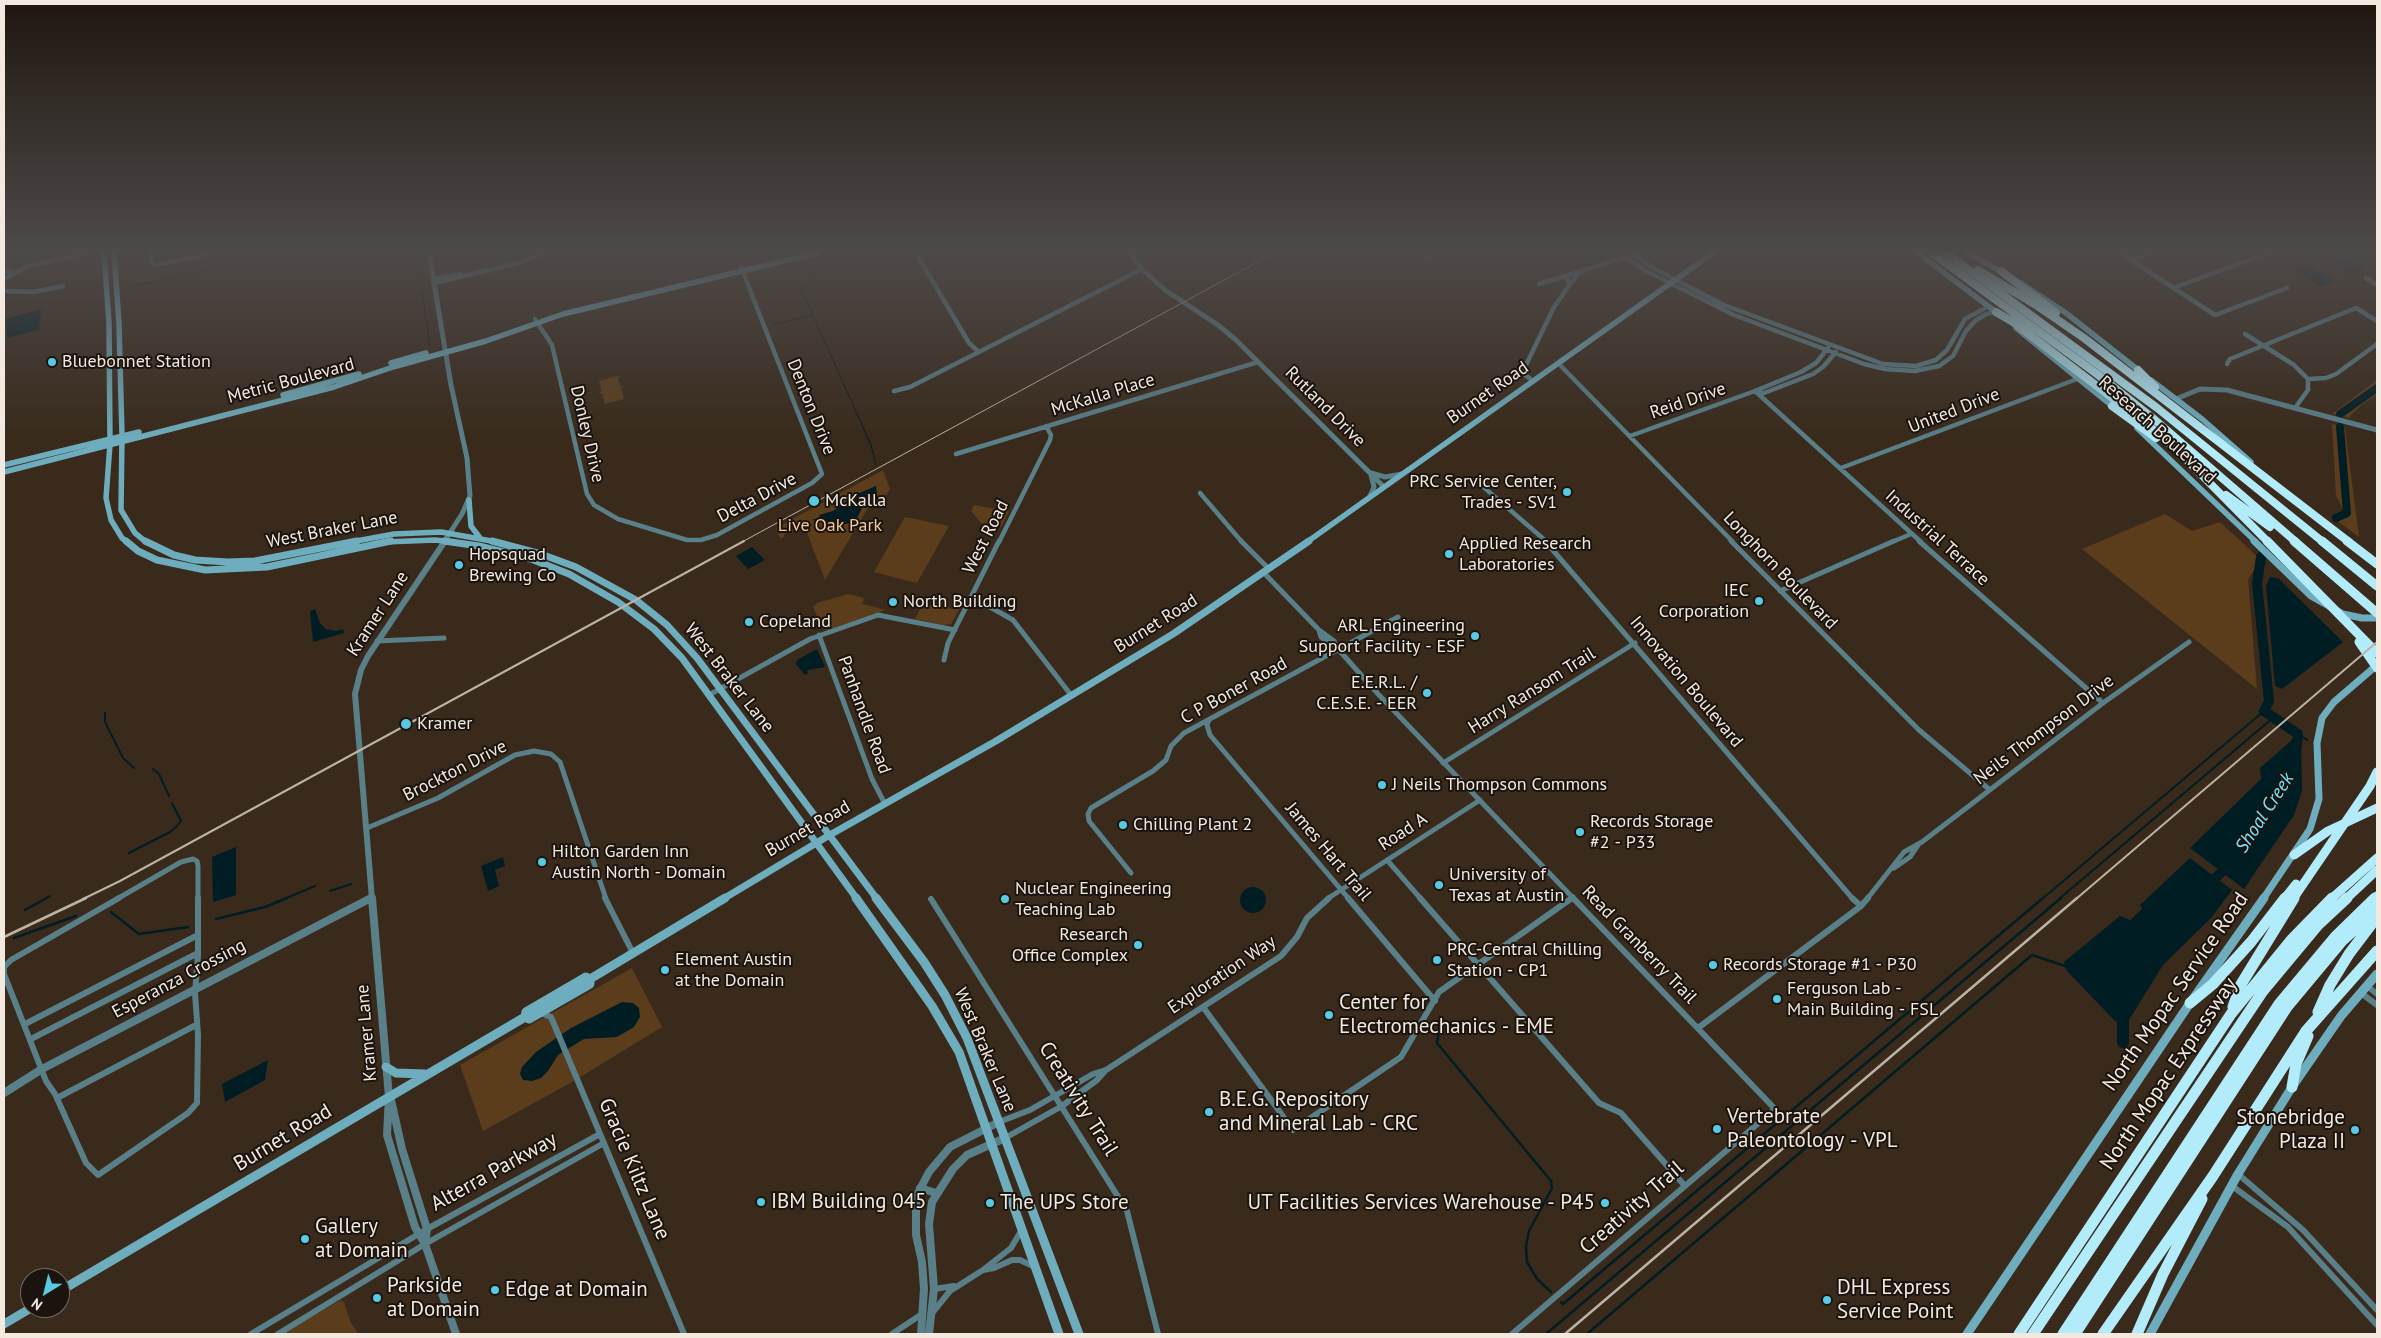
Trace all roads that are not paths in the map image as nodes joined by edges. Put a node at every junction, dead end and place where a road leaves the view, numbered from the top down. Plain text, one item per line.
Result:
1 (108, 315) edge
2 (118, 315) edge
3 (439, 315) edge
4 (558, 315) edge
5 (761, 315) edge
6 (953, 315) edge
7 (1051, 315) edge
8 (1202, 315) edge
9 (1550, 315) edge
10 (1627, 315) edge
11 (1736, 315) edge
12 (1748, 315) edge
13 (1972, 315) edge
14 (1984, 315) edge
15 (2000, 315) edge
16 (2002, 315) edge
17 (2017, 315) edge
18 (2032, 315) edge
19 (2051, 315) edge
20 (2058, 315) edge
21 (2068, 315) edge
22 (2337, 315) edge
23 (2021, 318) junction
24 (536, 321) junction
25 (119, 323) junction
26 (109, 324) junction
27 (2245, 334) dead end
28 (2084, 338) junction
29 (2377, 344) edge
30 (1830, 345) junction
31 (2263, 345) junction
32 (1826, 350) junction
33 (445, 351) junction
34 (1836, 351) junction
35 (980, 352) junction
36 (1258, 362) junction
37 (1559, 364) junction
38 (2227, 364) dead end
39 (2138, 370) junction
40 (121, 378) junction
41 (2136, 378) joint
42 (2308, 379) junction
43 (109, 380) junction
44 (2077, 380) junction
45 (1533, 381) junction
46 (894, 391) dead end
47 (1755, 392) junction
48 (2176, 398) junction
49 (2112, 406) junction
50 (2295, 408) junction
51 (1046, 426) junction
52 (2377, 430) edge
53 (2161, 435) junction
54 (1630, 436) junction
55 (122, 438) junction
56 (110, 442) junction
57 (956, 454) dead end
58 (4, 465) edge
59 (1841, 468) junction
60 (4, 472) edge
61 (1369, 472) junction
62 (822, 474) joint
63 (1402, 474) junction
64 (1480, 484) dead end
65 (1384, 487) junction
66 (1200, 493) dead end
67 (1369, 498) junction
68 (469, 500) junction
69 (2272, 500) junction
70 (450, 533) junction
71 (1911, 534) junction
72 (480, 538) junction
73 (701, 540) joint
74 (445, 541) junction
75 (165, 552) junction
76 (309, 554) junction
77 (175, 556) junction
78 (157, 560) junction
79 (167, 563) junction
80 (2375, 563) edge
81 (2322, 564) junction
82 (576, 567) junction
83 (1267, 572) junction
84 (569, 574) junction
85 (2375, 585) edge
86 (1780, 591) junction
87 (969, 602) junction
88 (2377, 612) edge
89 (1398, 617) dead end
90 (2377, 618) edge
91 (2344, 622) junction
92 (955, 630) junction
93 (819, 635) junction
94 (444, 638) dead end
95 (377, 641) junction
96 (2189, 642) dead end
97 (1635, 644) junction
98 (1338, 649) junction
99 (2377, 653) edge
100 (944, 660) dead end
101 (2377, 666) edge
102 (720, 689) junction
103 (709, 695) junction
104 (1071, 695) junction
105 (2103, 703) junction
106 (1210, 719) junction
107 (1443, 762) junction
108 (2377, 772) edge
109 (2374, 783) edge
110 (1990, 790) junction
111 (1480, 800) junction
112 (885, 804) junction
113 (2377, 808) edge
114 (367, 828) junction
115 (828, 836) junction
116 (817, 842) junction
117 (2294, 855) junction
118 (2377, 858) edge
119 (1387, 860) junction
120 (2377, 870) edge
121 (1131, 873) dead end
122 (2308, 874) junction
123 (1341, 889) junction
124 (2377, 896) edge
125 (372, 897) junction
126 (1573, 897) junction
127 (932, 899) dead end
128 (1861, 906) junction
129 (2377, 909) edge
130 (2377, 917) edge
131 (198, 935) junction
132 (2377, 951) edge
133 (198, 952) junction
134 (633, 953) junction
135 (1477, 965) junction
136 (2377, 974) edge
137 (590, 979) junction
138 (196, 988) junction
139 (2364, 989) junction
140 (2377, 994) edge
141 (1435, 1001) junction
142 (557, 1003) junction
143 (2190, 1003) junction
144 (2377, 1005) edge
145 (1203, 1007) junction
146 (540, 1013) junction
147 (2231, 1014) junction
148 (525, 1017) junction
149 (551, 1017) junction
150 (25, 1024) junction
151 (196, 1025) junction
152 (1698, 1028) junction
153 (31, 1039) junction
154 (386, 1066) junction
155 (42, 1069) junction
156 (1106, 1070) junction
157 (428, 1074) junction
158 (2292, 1088) junction
159 (4, 1092) edge
160 (1055, 1094) junction
161 (389, 1097) junction
162 (57, 1098) junction
163 (1062, 1106) junction
164 (1776, 1109) joint
165 (999, 1122) junction
166 (985, 1129) junction
167 (600, 1134) junction
168 (1005, 1138) junction
169 (604, 1143) junction
170 (990, 1144) junction
171 (2238, 1174) junction
172 (2213, 1176) junction
173 (1685, 1186) junction
174 (2232, 1186) junction
175 (920, 1188) junction
176 (936, 1193) junction
177 (427, 1229) junction
178 (1021, 1231) junction
179 (418, 1234) junction
180 (425, 1244) junction
181 (1035, 1267) junction
182 (983, 1270) junction
183 (70, 1285) edge
184 (957, 1286) junction
185 (934, 1288) junction
186 (924, 1290) junction
187 (2360, 1292) junction
188 (2352, 1297) junction
189 (2377, 1310) edge
190 (927, 1314) junction
191 (20, 1315) edge
192 (4, 1324) edge
193 (2377, 1325) edge
194 (251, 1334) edge
195 (278, 1334) edge
196 (456, 1334) edge
197 (684, 1334) edge
198 (892, 1334) edge
199 (921, 1334) edge
200 (929, 1334) edge
201 (1059, 1334) edge
202 (1079, 1334) edge
203 (1158, 1334) edge
204 (1512, 1334) edge
205 (1967, 1334) edge
206 (2019, 1334) edge
207 (2034, 1334) edge
208 (2063, 1334) edge
209 (2075, 1334) edge
210 (2103, 1334) edge
211 (2137, 1334) edge
212 (2150, 1334) edge

1 - 26 main road, West Braker Lane
2 - 25 main road, West Braker Lane
3 - 33 street, Kramer Lane
4 - 24 main road, Metric Boulevard
5 - 62 street, Denton Drive
6 - 35 street
7 - 35 street
8 - 36 street, Rutland Drive
9 - 45 street
10 - 37 main road, Burnet Road
11 - 32 street
12 - 30 street
13 - 34 street
14 - 34 street
15 - 44 main road, Research Boulevard
16 - 53 highway
17 - 23 highway
18 - 69 highway
19 - 28 highway
20 - 28 highway
21 - 39 main road, Research Boulevard
22 - 31 street
23 - 53 highway
23 - 81 highway
24 - 33 main road, Metric Boulevard
24 - 73 street, Donley Drive
25 - 26 main road
25 - 40 main road, West Braker Lane
26 - 43 main road, West Braker Lane
27 - 31 street
28 - 41 highway
29 - 42 street
30 - 32 street, Reid Drive
30 - 34 street
31 - 38 street
31 - 42 street
32 - 34 street
32 - 47 street, Reid Drive
33 - 55 main road, Metric Boulevard
33 - 68 street, Kramer Lane
34 - 47 street, Reid Drive
35 - 46 street
36 - 51 street, McKalla Place
36 - 61 street, Rutland Drive
37 - 45 main road, Burnet Road
37 - 54 street, Longhorn Boulevard
39 - 48 main road, Research Boulevard
39 - 69 highway
40 - 43 main road
40 - 55 main road, West Braker Lane
41 - 80 highway
42 - 50 street
43 - 56 main road, West Braker Lane
44 - 49 main road, Research Boulevard
44 - 59 street, United Drive
45 - 63 main road, Burnet Road
47 - 54 street, Reid Drive
47 - 59 street, Industrial Terrace
48 - 50 street
48 - 80 main road, Research Boulevard
49 - 81 highway
49 - 90 main road, Research Boulevard
50 - 52 street
51 - 57 street, McKalla Place
51 - 87 street, West Road
53 - 91 highway
54 - 86 street, Longhorn Boulevard
55 - 56 main road, Metric Boulevard
55 - 75 main road, West Braker Lane
56 - 58 main road, Metric Boulevard
56 - 60 main road, Metric Boulevard
56 - 78 main road, West Braker Lane
59 - 71 street, Industrial Terrace
61 - 63 street
61 - 65 street, Rutland Drive
61 - 67 street
62 - 73 street, Delta Drive
63 - 65 main road, Burnet Road
64 - 97 street, Innovation Boulevard
65 - 67 main road, Burnet Road
66 - 83 street, Read Granberry Trail
67 - 83 main road, Burnet Road
68 - 70 street, Kramer Lane
68 - 72 main road
69 - 85 highway
70 - 72 main road, West Braker Lane
70 - 74 street, Kramer Lane
70 - 76 main road, West Braker Lane
71 - 86 street
71 - 105 street, Industrial Terrace
72 - 82 main road, West Braker Lane
74 - 76 main road, West Braker Lane
74 - 84 main road, West Braker Lane
74 - 95 street, Kramer Lane
75 - 77 main road, West Braker Lane
75 - 78 main road
76 - 77 main road, West Braker Lane
76 - 79 main road, West Braker Lane
77 - 79 main road
78 - 79 main road, West Braker Lane
81 - 88 highway
82 - 84 main road
82 - 102 main road, West Braker Lane
83 - 98 street, Read Granberry Trail
83 - 104 main road, Burnet Road
84 - 103 main road, West Braker Lane
86 - 110 street, Longhorn Boulevard
87 - 92 street, West Road
87 - 104 street
89 - 98 street, C P Boner Road
91 - 99 highway
91 - 101 highway
92 - 93 street
92 - 100 street, West Road
93 - 102 street
93 - 112 street, Panhandle Road
94 - 95 street
95 - 114 street, Kramer Lane
96 - 105 street, Neils Thompson Drive
97 - 107 street, Harry Ransom Trail
97 - 128 street, Innovation Boulevard
98 - 106 street, C P Boner Road
98 - 107 street, Read Granberry Trail
101 - 117 main road, North Mopac Service Road
102 - 103 street
102 - 115 main road, West Braker Lane
103 - 116 main road, West Braker Lane
104 - 112 main road, Burnet Road
105 - 110 street, Neils Thompson Drive
106 - 121 street, C P Boner Road
106 - 123 street, James Hart Trail
107 - 111 street, Read Granberry Trail
108 - 109 highway
109 - 122 highway
110 - 128 street, Neils Thompson Drive
111 - 119 street, Road A
111 - 126 street, Read Granberry Trail
112 - 115 main road, Burnet Road
113 - 117 highway
114 - 125 street, Kramer Lane
114 - 134 street, Brockton Drive
115 - 116 main road, Burnet Road
115 - 165 main road, West Braker Lane
116 - 134 main road, Burnet Road
116 - 166 main road, West Braker Lane
117 - 143 main road, North Mopac Service Road
118 - 147 highway, North Mopac Expressway
119 - 123 street, Road A
119 - 135 street
120 - 207 highway
122 - 143 highway
122 - 147 highway
123 - 141 street, James Hart Trail
123 - 145 street, Exploration Way
124 - 208 highway
125 - 138 street, Esperanza Crossing
125 - 154 street, Kramer Lane
126 - 135 street
126 - 152 street, Read Granberry Trail
127 - 160 street, Creativity Trail
128 - 152 street, Neils Thompson Drive
129 - 209 highway
130 - 158 highway
131 - 133 street
131 - 150 street
131 - 150 street
132 - 172 highway
133 - 138 street
133 - 153 street
134 - 137 main road, Burnet Road
135 - 141 street
135 - 173 street
136 - 139 main road
137 - 142 main road, Burnet Road
137 - 148 main road, Burnet Road
138 - 151 street
138 - 155 street, Esperanza Crossing
139 - 140 street
139 - 144 street
139 - 158 main road
141 - 145 street
142 - 146 main road, Burnet Road
142 - 149 street
143 - 205 main road, North Mopac Service Road
145 - 156 street, Exploration Way
146 - 148 main road, Burnet Road
146 - 149 street
147 - 206 highway, North Mopac Expressway
148 - 157 main road, Burnet Road
149 - 167 street, Gracie Kiltz Lane
150 - 153 street
151 - 162 street
151 - 162 street
152 - 164 street, Read Granberry Trail
153 - 155 street
154 - 157 main road
154 - 161 street, Kramer Lane
155 - 159 street, Esperanza Crossing
155 - 162 street
156 - 160 street, Exploration Way
156 - 163 street, Exploration Way
157 - 161 main road, Burnet Road
158 - 171 main road
160 - 163 street, Creativity Trail
160 - 165 street, Exploration Way
161 - 177 street, Kramer Lane
161 - 179 street, Kramer Lane
161 - 183 main road, Burnet Road
163 - 168 street, Exploration Way
163 - 203 street, Creativity Trail
164 - 173 street, Creativity Trail
165 - 166 street
165 - 168 main road, West Braker Lane
166 - 170 main road, West Braker Lane
166 - 175 street
167 - 169 street, Gracie Kiltz Lane
167 - 177 street, Alterra Parkway
168 - 170 street
168 - 202 main road, West Braker Lane
169 - 180 street, Alterra Parkway
169 - 197 street, Gracie Kiltz Lane
170 - 176 street
170 - 178 main road, West Braker Lane
171 - 174 main road
171 - 187 street
172 - 210 highway
172 - 211 highway
173 - 204 street, Creativity Trail
174 - 188 street
174 - 212 main road
175 - 176 street
175 - 186 street
176 - 185 street
177 - 179 street, Alterra Parkway
177 - 180 street, Kramer Lane
178 - 181 main road, West Braker Lane
178 - 182 street
179 - 180 street, Kramer Lane
179 - 194 street, Alterra Parkway
180 - 195 street, Alterra Parkway
180 - 196 street, Kramer Lane
181 - 182 street
181 - 201 main road, West Braker Lane
182 - 184 street
184 - 185 street
184 - 190 street
185 - 186 street
185 - 190 street
186 - 190 street
187 - 188 street
187 - 189 street
188 - 193 street
190 - 198 street
190 - 199 street
190 - 200 street
191 - 192 main road

